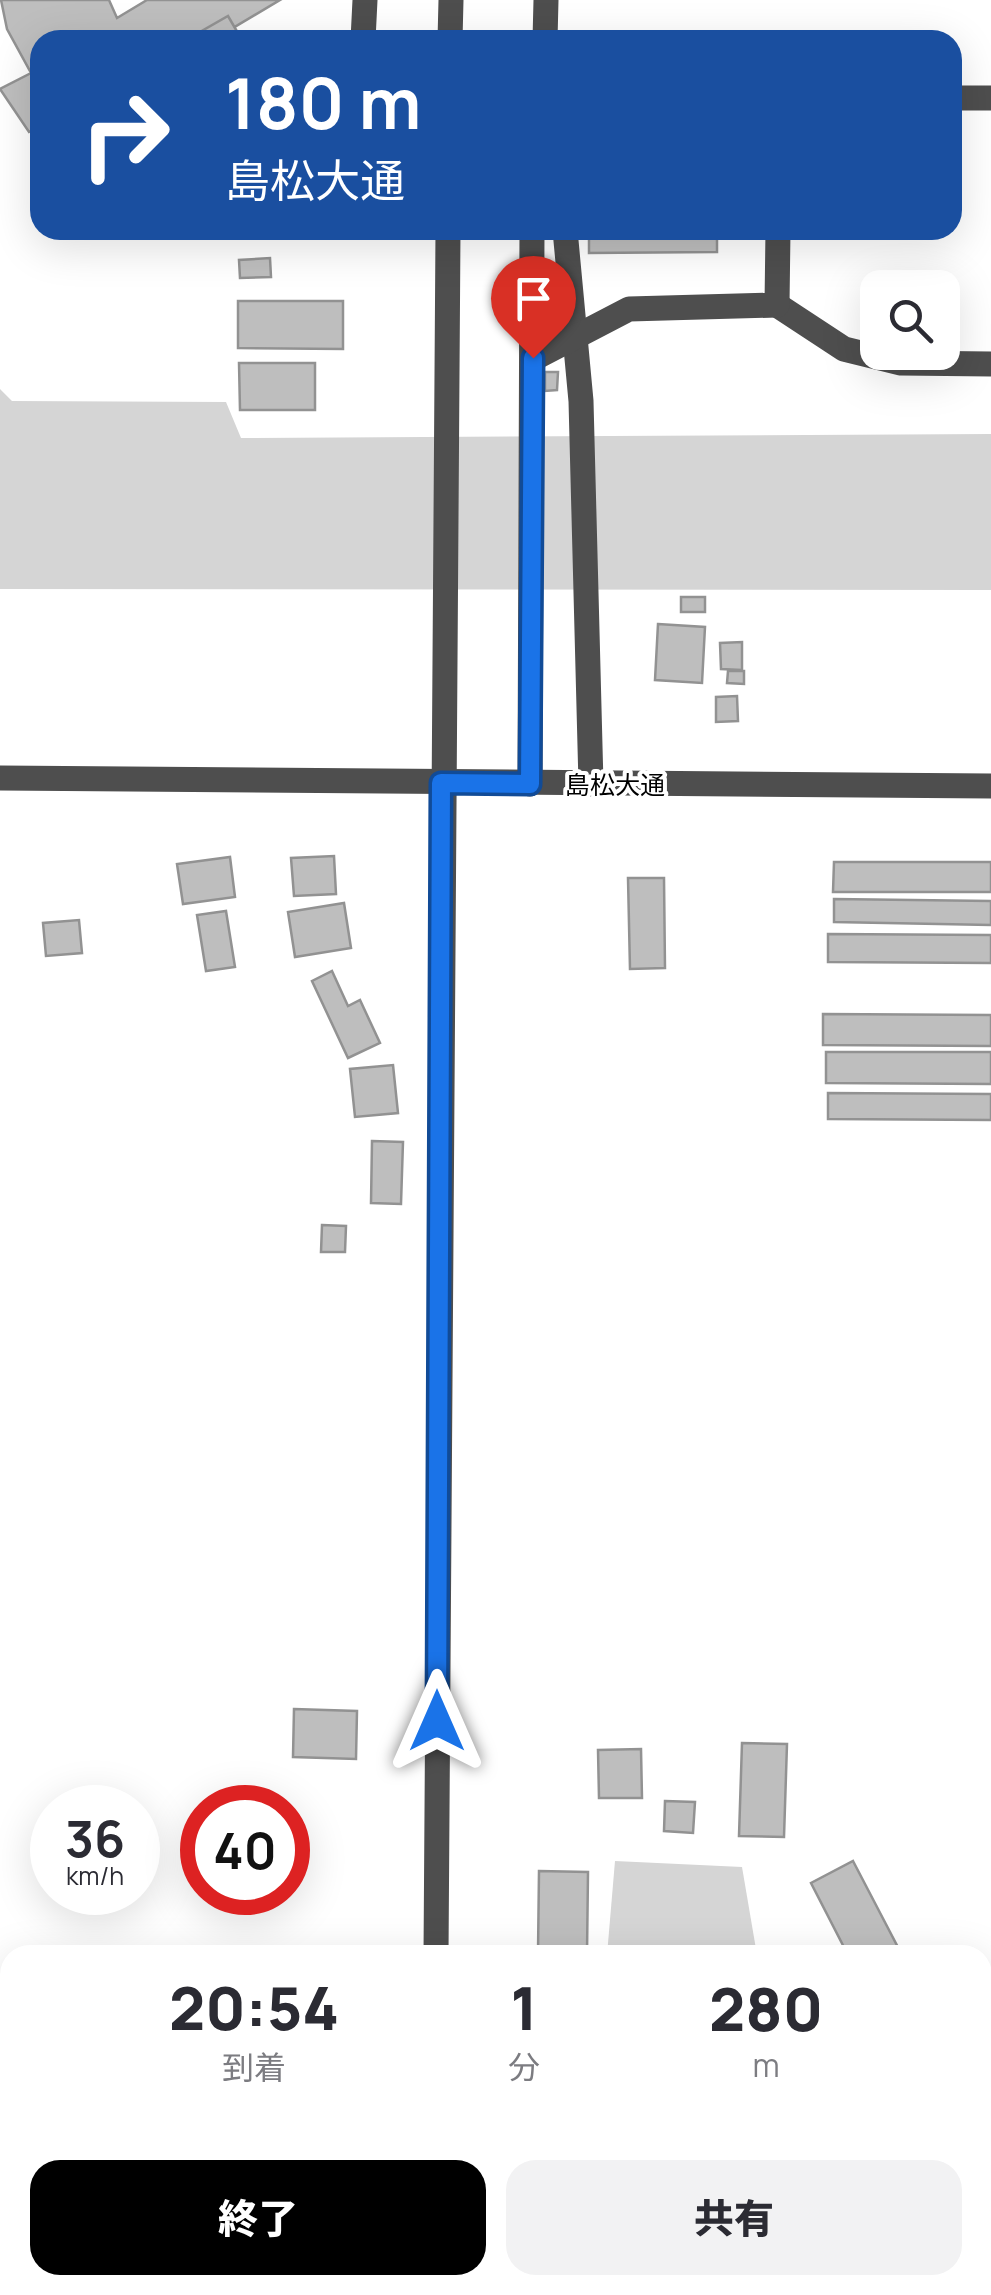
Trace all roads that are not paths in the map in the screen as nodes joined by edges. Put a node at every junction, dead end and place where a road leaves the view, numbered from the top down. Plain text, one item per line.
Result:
1 (364, 0) edge
2 (451, 0) edge
3 (546, 0) edge
4 (363, 30) edge
5 (450, 30) edge
6 (545, 30) edge
7 (962, 98) edge
8 (991, 98) edge
9 (448, 240) edge
10 (532, 240) edge
11 (565, 240) edge
12 (778, 240) edge
13 (777, 305) junction
14 (575, 336) junction
15 (533, 358) junction
16 (991, 364) edge
17 (0, 778) edge
18 (441, 783) junction
19 (530, 784) junction
20 (591, 784) junction
21 (991, 786) edge
22 (436, 1945) edge

1 - 4 street
2 - 5 street
3 - 6 street
7 - 8 street
9 - 18 street
10 - 15 street
11 - 14 street
12 - 13 street
13 - 14 street
13 - 16 street
14 - 15 street
14 - 20 street
15 - 19 street
17 - 18 street, 島松大通
18 - 19 street, 島松大通
18 - 22 street
19 - 20 street, 島松大通
20 - 21 street, 島松大通

